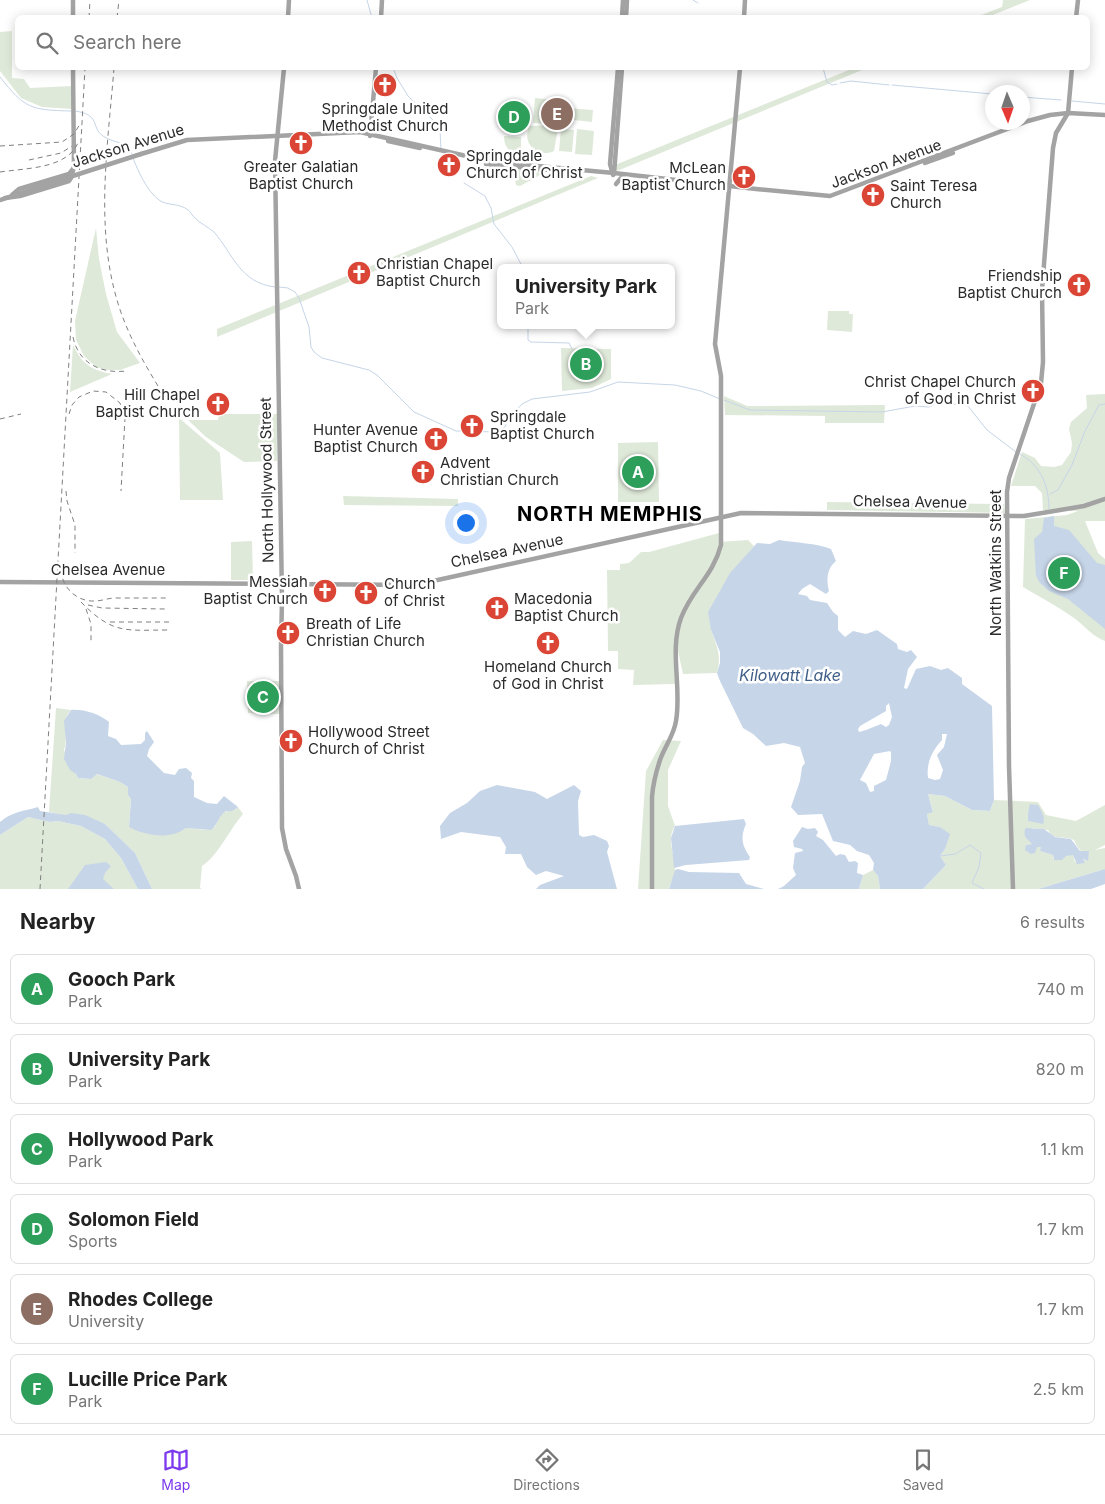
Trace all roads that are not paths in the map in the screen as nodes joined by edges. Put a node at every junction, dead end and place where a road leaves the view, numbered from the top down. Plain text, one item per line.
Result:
1 (73, 0) edge
2 (289, 0) edge
3 (382, 0) edge
4 (745, 0) edge
5 (1078, 0) edge
6 (625, 1) edge
7 (73, 15) edge
8 (288, 15) edge
9 (381, 15) edge
10 (623, 15) edge
11 (626, 15) edge
12 (744, 15) edge
13 (1076, 15) edge
14 (73, 70) edge
15 (284, 70) edge
16 (376, 70) edge
17 (620, 70) edge
18 (740, 70) edge
19 (1072, 70) edge
20 (1068, 113) junction
21 (1105, 115) edge
22 (369, 132) junction
23 (278, 136) junction
24 (74, 168) junction
25 (613, 174) junction
26 (624, 176) junction
27 (616, 184) dead end
28 (728, 187) junction
29 (12, 195) junction
30 (3, 199) edge
31 (1105, 498) edge
32 (1007, 516) junction
33 (722, 517) junction
34 (0, 582) edge
35 (282, 584) junction
36 (299, 889) edge
37 (652, 889) edge
38 (1014, 889) edge

1 - 7 main road
2 - 8 main road
3 - 9 main road
4 - 12 main road
5 - 13 main road
6 - 10 main road
6 - 11 main road
14 - 24 main road
15 - 23 main road, North Hollywood Street
16 - 22 main road
17 - 25 main road
18 - 28 main road
19 - 20 main road, North Watkins Street
20 - 21 main road, Jackson Avenue
20 - 28 main road, Jackson Avenue
20 - 32 main road, North Watkins Street
22 - 23 main road, Jackson Avenue
22 - 25 main road, Jackson Avenue
23 - 29 main road, Jackson Avenue, bridge
23 - 35 main road, North Hollywood Street
24 - 29 main road
24 - 30 main road
25 - 26 main road, Jackson Avenue
25 - 28 main road, Jackson Avenue
26 - 27 main road
26 - 28 main road, Jackson Avenue
28 - 33 main road
29 - 30 main road, Jackson Avenue
31 - 32 main road, Chelsea Avenue
32 - 33 main road, Chelsea Avenue
32 - 38 main road, North Watkins Street
33 - 35 main road, Chelsea Avenue
33 - 37 main road
34 - 35 main road, Chelsea Avenue
35 - 36 main road, North Hollywood Street

